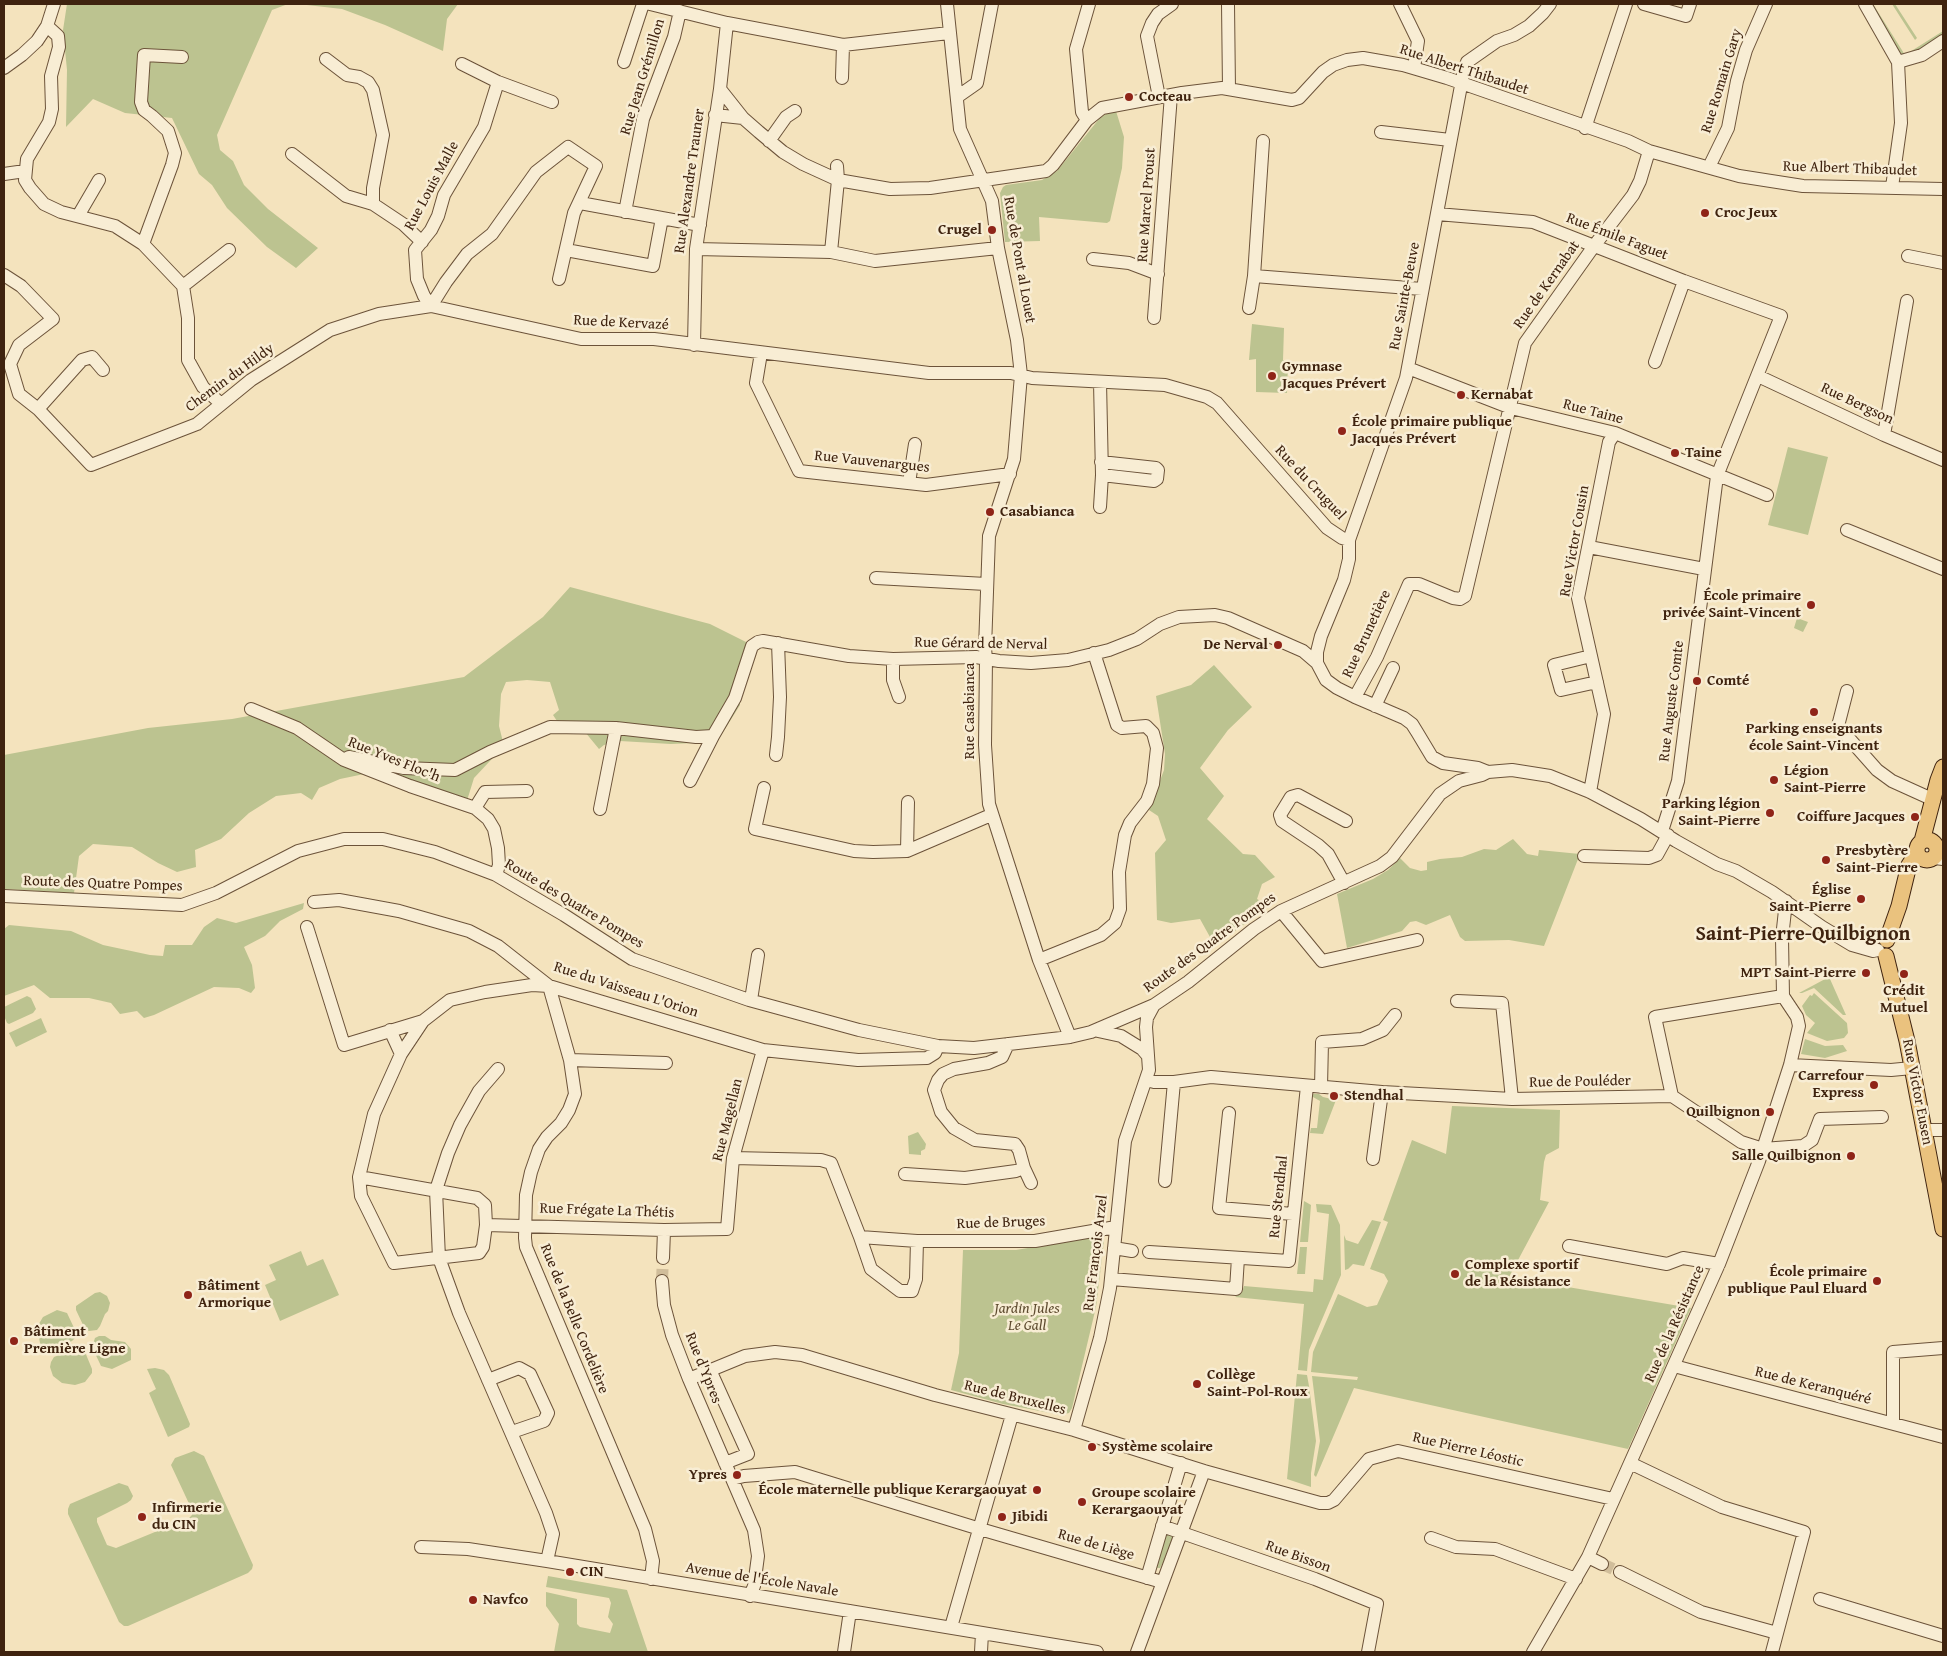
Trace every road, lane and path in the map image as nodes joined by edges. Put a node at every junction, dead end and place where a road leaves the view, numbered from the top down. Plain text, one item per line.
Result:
1 (54, 4) edge
2 (643, 4) edge
3 (650, 4) edge
4 (946, 4) edge
5 (992, 4) edge
6 (1089, 4) edge
7 (1172, 4) edge
8 (1228, 4) edge
9 (1400, 4) edge
10 (1626, 4) edge
11 (1644, 4) edge
12 (1690, 4) edge
13 (1766, 4) edge
14 (1865, 4) edge
15 (1543, 7) edge
16 (680, 11) junction
17 (727, 22) junction
18 (47, 26) junction
19 (949, 33) junction
20 (1943, 42) edge
21 (843, 45) junction
22 (182, 57) dead end
23 (326, 60) dead end
24 (624, 62) dead end
25 (1898, 62) junction
26 (462, 64) dead end
27 (4, 68) edge
28 (1414, 68) junction
29 (842, 78) dead end
30 (498, 82) junction
31 (1462, 84) junction
32 (720, 89) junction
33 (1229, 89) junction
34 (1165, 96) junction
35 (957, 97) junction
36 (552, 102) dead end
37 (795, 111) dead end
38 (715, 115) junction
39 (743, 118) junction
40 (1087, 120) junction
41 (1585, 128) junction
42 (1381, 132) dead end
43 (1450, 140) junction
44 (770, 141) junction
45 (1264, 142) dead end
46 (1649, 151) junction
47 (292, 154) dead end
48 (837, 166) dead end
49 (1709, 167) junction
50 (25, 171) junction
51 (4, 174) edge
52 (981, 179) junction
53 (99, 180) dead end
54 (838, 180) junction
55 (1892, 187) junction
56 (1943, 189) edge
57 (580, 203) junction
58 (373, 204) junction
59 (626, 212) junction
60 (1437, 214) junction
61 (78, 216) junction
62 (662, 218) junction
63 (700, 225) junction
64 (422, 242) junction
65 (143, 244) junction
66 (1594, 246) junction
67 (998, 248) junction
68 (696, 249) junction
69 (229, 250) dead end
70 (566, 250) junction
71 (831, 252) junction
72 (1908, 256) dead end
73 (1093, 259) dead end
74 (1943, 263) edge
75 (1158, 274) junction
76 (4, 275) edge
77 (1254, 276) junction
78 (559, 279) dead end
79 (1684, 281) junction
80 (183, 286) junction
81 (1422, 289) junction
82 (1907, 300) dead end
83 (431, 306) junction
84 (1249, 308) dead end
85 (1780, 316) joint
86 (1154, 318) dead end
87 (694, 345) junction
88 (761, 353) junction
89 (1655, 362) dead end
90 (1408, 368) junction
91 (103, 370) dead end
92 (1021, 375) junction
93 (1758, 376) junction
94 (1100, 382) junction
95 (221, 404) junction
96 (1511, 408) junction
97 (38, 409) junction
98 (1615, 433) junction
99 (1884, 435) junction
100 (914, 444) dead end
101 (1943, 460) edge
102 (1101, 462) junction
103 (1010, 474) junction
104 (1102, 475) junction
105 (1717, 476) junction
106 (909, 483) junction
107 (1767, 495) dead end
108 (1100, 507) dead end
109 (1847, 530) dead end
110 (1349, 540) junction
111 (1589, 547) junction
112 (1704, 569) junction
113 (1943, 569) edge
114 (876, 578) dead end
115 (986, 584) junction
116 (1465, 596) joint
117 (1319, 642) junction
118 (778, 643) junction
119 (1303, 651) junction
120 (1094, 654) junction
121 (1591, 656) junction
122 (893, 659) junction
123 (986, 659) junction
124 (1317, 663) junction
125 (1393, 668) dead end
126 (1597, 682) junction
127 (1846, 691) dead end
128 (899, 697) dead end
129 (1355, 698) junction
130 (1375, 706) junction
131 (251, 709) dead end
132 (616, 728) junction
133 (713, 736) junction
134 (776, 755) dead end
135 (344, 760) junction
136 (1943, 767) edge
137 (1488, 772) junction
138 (690, 781) dead end
139 (764, 788) dead end
140 (527, 791) dead end
141 (1590, 792) junction
142 (1934, 800) junction
143 (908, 802) dead end
144 (475, 808) junction
145 (600, 809) dead end
146 (991, 815) junction
147 (1346, 821) dead end
148 (1665, 833) junction
149 (907, 850) junction
150 (1932, 851) edge
151 (1584, 856) dead end
152 (496, 875) junction
153 (1344, 883) junction
154 (4, 896) edge
155 (1786, 901) junction
156 (314, 902) dead end
157 (1281, 910) junction
158 (307, 927) dead end
159 (1417, 940) dead end
160 (1884, 949) junction
161 (758, 955) dead end
162 (1039, 960) junction
163 (549, 986) junction
164 (1783, 996) junction
165 (752, 1000) junction
166 (1457, 1001) dead end
167 (1154, 1005) junction
168 (1395, 1015) dead end
169 (424, 1021) junction
170 (390, 1030) junction
171 (1098, 1031) junction
172 (1070, 1037) junction
173 (1008, 1044) junction
174 (938, 1046) junction
175 (763, 1050) junction
176 (401, 1054) junction
177 (1149, 1058) junction
178 (570, 1060) junction
179 (666, 1063) dead end
180 (1790, 1065) junction
181 (1912, 1068) junction
182 (498, 1069) dead end
183 (1146, 1080) junction
184 (1174, 1082) junction
185 (1307, 1086) junction
186 (1321, 1087) junction
187 (1382, 1092) junction
188 (1672, 1096) junction
189 (1512, 1099) junction
190 (1229, 1113) dead end
191 (1882, 1117) dead end
192 (1924, 1130) junction
193 (1943, 1130) edge
194 (1763, 1149) junction
195 (733, 1158) junction
196 (1373, 1159) dead end
197 (1024, 1168) junction
198 (905, 1174) dead end
199 (359, 1177) junction
200 (1031, 1182) dead end
201 (1165, 1182) dead end
202 (436, 1190) junction
203 (1293, 1214) junction
204 (525, 1224) junction
205 (486, 1225) junction
206 (1116, 1227) junction
207 (1943, 1229) edge
208 (664, 1230) junction
209 (727, 1230) joint
210 (860, 1237) junction
211 (917, 1241) junction
212 (1569, 1246) dead end
213 (1114, 1248) junction
214 (1132, 1251) dead end
215 (1149, 1252) dead end
216 (439, 1258) junction
217 (663, 1258) tunnel mouth
218 (1238, 1258) junction
219 (1720, 1264) junction
220 (1111, 1279) junction
221 (662, 1281) tunnel mouth
222 (1943, 1348) edge
223 (1674, 1366) junction
224 (710, 1370) junction
225 (688, 1379) junction
226 (488, 1380) junction
227 (1012, 1415) junction
228 (1893, 1423) junction
229 (1074, 1430) junction
230 (512, 1432) junction
231 (1943, 1438) edge
232 (725, 1463) junction
233 (1181, 1463) junction
234 (1630, 1463) junction
235 (1204, 1471) junction
236 (732, 1480) junction
237 (1613, 1499) junction
238 (1334, 1500) joint
239 (1162, 1526) junction
240 (980, 1529) junction
241 (1181, 1532) junction
242 (1432, 1538) dead end
243 (421, 1547) dead end
244 (1588, 1557) junction
245 (547, 1561) junction
246 (1602, 1564) tunnel mouth
247 (1620, 1572) tunnel mouth
248 (651, 1578) junction
249 (1147, 1578) junction
250 (1576, 1579) junction
251 (1162, 1582) junction
252 (750, 1596) junction
253 (1820, 1599) dead end
254 (850, 1611) junction
255 (950, 1627) junction
256 (982, 1633) junction
257 (1777, 1633) junction
258 (1943, 1636) edge
259 (844, 1652) edge
260 (981, 1652) edge
261 (1097, 1652) edge
262 (1137, 1652) edge
263 (1368, 1652) edge
264 (1533, 1652) edge
265 (1772, 1652) edge

1 - 18 street
2 - 24 street
3 - 16 street
4 - 19 street, Rue de Pont al Louet
5 - 35 street
6 - 40 street
7 - 34 street, Rue Marcel Proust
8 - 33 street
9 - 28 street
10 - 41 street
11 - 12 street
13 - 49 street, Rue Romain Gary
14 - 25 street
15 - 31 street, Rue Sainte-Beuve
16 - 17 street
16 - 59 street, Rue Jean Grémillon
17 - 21 street
17 - 32 street, Rue Alexandre Trauner
18 - 27 street
18 - 50 street
19 - 21 street
19 - 35 street, Rue de Pont al Louet
20 - 25 street
21 - 29 street
22 - 65 street
23 - 58 street
25 - 55 street
26 - 30 street
28 - 31 street, Rue Albert Thibaudet
28 - 33 street, Rue Albert Thibaudet
30 - 36 street
30 - 64 street, Rue Louis Malle
31 - 41 street, Rue Albert Thibaudet
31 - 43 street, Rue Sainte-Beuve
32 - 38 street, Rue Alexandre Trauner
32 - 39 street, Rue Albert Thibaudet
33 - 34 street, Rue Albert Thibaudet
34 - 40 street, Rue Albert Thibaudet
34 - 75 street, Rue Marcel Proust
35 - 52 street, Rue de Pont al Louet
37 - 44 street
38 - 39 street
38 - 63 street, Rue Alexandre Trauner
39 - 44 street, Rue Albert Thibaudet
40 - 52 street, Rue Albert Thibaudet
41 - 46 street, Rue Albert Thibaudet
42 - 43 street
43 - 60 street, Rue Sainte-Beuve
44 - 54 street, Rue Albert Thibaudet
45 - 77 street
46 - 49 street, Rue Albert Thibaudet
46 - 66 street, Rue de Kernabat
47 - 58 street
48 - 54 street
49 - 55 street, Rue Albert Thibaudet
50 - 51 street
50 - 61 street
52 - 54 street, Rue Albert Thibaudet
52 - 67 street, Rue de Pont al Louet
53 - 61 street
54 - 71 street
55 - 56 street, Rue Albert Thibaudet
57 - 59 street
57 - 70 street
57 - 83 street
58 - 64 street
59 - 62 street
60 - 66 street, Rue Émile Faguet
60 - 81 street, Rue Sainte-Beuve
61 - 65 street
62 - 63 street
62 - 70 street
63 - 68 street, Rue Alexandre Trauner
64 - 83 street, Rue Louis Malle
65 - 80 street
66 - 79 street, Rue Émile Faguet
66 - 96 street, Rue de Kernabat
67 - 71 street
67 - 92 street, Rue de Pont al Louet
68 - 71 street
68 - 87 street, Rue Alexandre Trauner
69 - 80 street
70 - 78 street
72 - 74 street
73 - 75 street
75 - 86 street, Rue Marcel Proust
76 - 97 street, Chemin du Hildy
77 - 81 street
77 - 84 street
79 - 85 street, Rue Émile Faguet
79 - 89 street
80 - 95 street
81 - 90 street, Rue Sainte-Beuve
82 - 99 street
83 - 87 street, Rue de Kervazé
83 - 95 street, Chemin du Hildy
85 - 93 street, Rue Auguste Comte
87 - 88 street, Rue de Kervazé
88 - 92 street, Rue de Kervazé
88 - 106 street, Rue Vauvenargues
90 - 96 street, Rue Taine
90 - 110 street, Rue Sainte-Beuve
91 - 97 street
92 - 94 street, Rue du Cruguel
92 - 103 street, Rue Casabianca
93 - 99 street, Rue Bergson
93 - 105 street, Rue Auguste Comte
94 - 102 street
94 - 110 street, Rue du Cruguel
95 - 97 street, Chemin du Hildy
96 - 98 street, Rue Taine
96 - 116 street, Rue de Kernabat
98 - 105 street, Rue Taine
98 - 111 street, Rue Victor Cousin
99 - 101 street, Rue Bergson
100 - 106 street
102 - 104 street
102 - 104 street
103 - 106 street, Rue Vauvenargues
103 - 115 street, Rue Casabianca
104 - 108 street
105 - 107 street, Rue Taine
105 - 112 street, Rue Auguste Comte
109 - 113 street
110 - 117 street, Rue du Cruguel
111 - 112 street
111 - 121 street, Rue Victor Cousin
112 - 148 street, Rue Auguste Comte
114 - 115 street
115 - 123 street, Rue Casabianca
116 - 129 street, Rue Brunetière
117 - 119 street
117 - 124 street, Rue du Cruguel
118 - 122 street, Rue Gérard de Nerval
118 - 133 street, Rue Gérard de Nerval
118 - 134 street
119 - 120 street, Rue Gérard de Nerval
119 - 124 street, Rue Gérard de Nerval
120 - 123 street, Rue Gérard de Nerval
120 - 162 street
121 - 126 street, Rue Victor Cousin
121 - 126 street
122 - 123 street, Rue Gérard de Nerval
122 - 128 street, Rue Gérard de Nerval
123 - 146 street, Rue Casabianca
124 - 129 street
125 - 130 street
126 - 141 street, Rue Victor Cousin
127 - 142 street
129 - 130 street
130 - 137 street
131 - 135 street, Rue Yves Floc'h
132 - 133 street
132 - 135 street
132 - 145 street
133 - 138 street
135 - 144 street, Rue Yves Floc'h
136 - 142 main road
137 - 141 street, Route des Quatre Pompes
137 - 153 street, Route des Quatre Pompes
139 - 149 street
140 - 144 street
141 - 148 street, Route des Quatre Pompes
142 - 150 main road
143 - 149 street
144 - 152 street, Rue Yves Floc'h
146 - 149 street
146 - 162 street, Rue Casabianca
147 - 153 street
148 - 151 street
148 - 155 street, Route des Quatre Pompes
150 - 160 main road
152 - 154 street, Route des Quatre Pompes
152 - 165 street, Route des Quatre Pompes
153 - 157 street, Route des Quatre Pompes
155 - 160 street, Route des Quatre Pompes
155 - 164 street
156 - 163 street, Rue du Vaisseau L'Orion
157 - 159 street
157 - 167 street, Route des Quatre Pompes
158 - 170 street
160 - 181 main road, Rue Victor Eusen
161 - 165 street
162 - 172 street, Rue Casabianca
163 - 169 street
163 - 175 street, Rue du Vaisseau L'Orion
163 - 178 street, Rue de la Belle Cordelière
164 - 180 street, Rue de la Résistance
164 - 188 street
165 - 174 street, Route des Quatre Pompes
166 - 189 street
167 - 171 street, Route des Quatre Pompes
167 - 177 street
168 - 186 street
169 - 170 street
169 - 176 street
170 - 176 street
171 - 172 street, Route des Quatre Pompes
171 - 177 street
172 - 173 street, Route des Quatre Pompes
173 - 174 street, Route des Quatre Pompes
173 - 197 street
174 - 175 street, Rue du Vaisseau L'Orion
175 - 195 street, Rue Magellan
176 - 199 street
177 - 183 street
178 - 179 street
178 - 204 street, Rue de la Belle Cordelière
180 - 181 street
180 - 194 street, Rue de la Résistance
181 - 192 main road, Rue Victor Eusen
182 - 202 street
183 - 184 street, Rue de Pouléder
183 - 206 street, Rue François Arzel
184 - 185 street, Rue de Pouléder
184 - 201 street
185 - 186 street, Rue de Pouléder
185 - 203 street, Rue Stendhal
186 - 187 street, Rue de Pouléder
187 - 189 street, Rue de Pouléder
187 - 196 street
188 - 189 street, Rue de Pouléder
188 - 194 street
190 - 203 street
191 - 194 street
192 - 193 street
192 - 207 main road, Rue Victor Eusen
194 - 219 street, Rue de la Résistance
195 - 209 street, Rue Magellan
195 - 210 street
197 - 198 street
197 - 200 street
199 - 202 street
199 - 216 street
202 - 205 street
202 - 216 street
203 - 218 street, Rue Stendhal
204 - 205 street, Rue Frégate La Thétis
204 - 208 street, Rue Frégate La Thétis
204 - 248 street, Rue de la Belle Cordelière
205 - 216 street
206 - 211 street, Rue de Bruges
206 - 213 street, Rue François Arzel
208 - 209 street, Rue Frégate La Thétis
208 - 217 street
210 - 211 street, Rue de Bruges
210 - 211 street
212 - 219 street
213 - 214 street
213 - 220 street, Rue François Arzel
215 - 218 street, Rue Stendhal
216 - 226 street
218 - 220 street
219 - 223 street, Rue de la Résistance
220 - 229 street, Rue François Arzel
221 - 225 street, Rue d'Ypres
222 - 228 street
223 - 228 street, Rue de Keranquéré
223 - 234 street, Rue de la Résistance
224 - 225 street, Rue de Bruxelles
224 - 227 street, Rue de Bruxelles
224 - 232 street, Rue d'Ypres
225 - 232 street, Rue d'Ypres
226 - 230 street
226 - 230 street
227 - 229 street, Rue de Bruxelles
227 - 240 street
228 - 231 street, Rue de Keranquéré
229 - 233 street, Rue de Bruxelles
230 - 245 street
232 - 236 street, Rue d'Ypres
233 - 235 street, Rue de Bruxelles
233 - 239 street
234 - 237 street, Rue de la Résistance
234 - 257 street
235 - 238 street, Rue de Bruxelles
235 - 241 street
236 - 240 street, Rue de Liège
236 - 252 street, Rue d'Ypres
237 - 238 street, Rue Pierre Léostic
237 - 244 street, Rue de la Résistance
239 - 241 street, Rue Bisson
239 - 249 street
240 - 249 street, Rue de Liège
240 - 255 street
241 - 251 street
241 - 263 street, Rue Bisson
242 - 250 street
243 - 245 street, Avenue de l'École Navale
244 - 246 street
244 - 250 street, Rue de la Résistance
245 - 248 street, Avenue de l'École Navale
247 - 257 street
248 - 252 street, Avenue de l'École Navale
249 - 251 street, Rue de Liège
250 - 264 street, Rue de la Résistance
251 - 262 street
252 - 254 street, Avenue de l'École Navale
253 - 258 street
254 - 255 street, Avenue de l'École Navale
254 - 259 street
255 - 256 street, Avenue de l'École Navale
256 - 260 street
256 - 261 street, Avenue de l'École Navale
257 - 265 street

